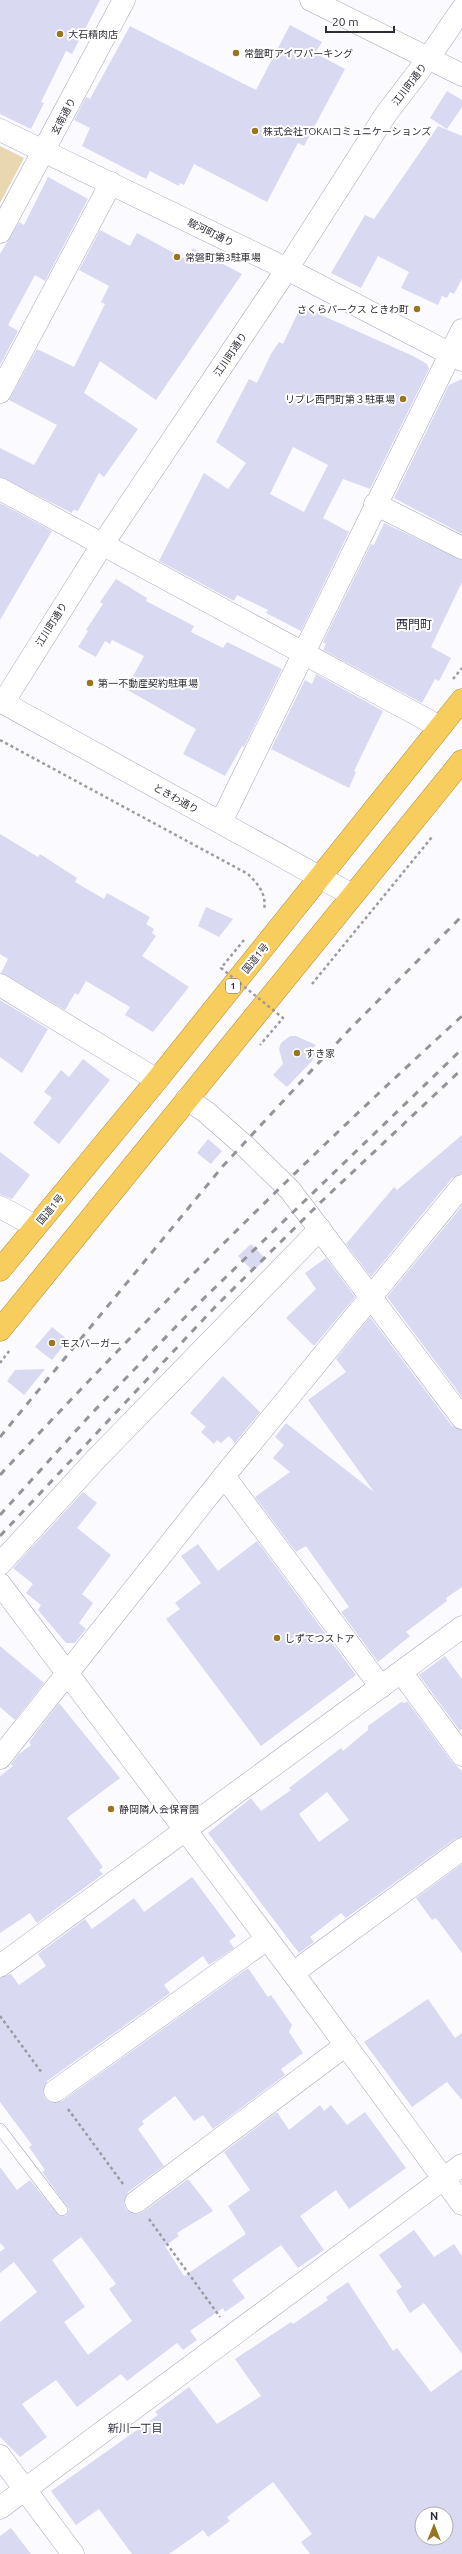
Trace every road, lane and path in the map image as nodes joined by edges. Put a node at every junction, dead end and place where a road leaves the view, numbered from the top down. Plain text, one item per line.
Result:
1 (124, 0) edge
2 (311, 0) edge
3 (462, 8) edge
4 (428, 59) junction
5 (462, 75) edge
6 (0, 130) edge
7 (44, 152) junction
8 (111, 184) junction
9 (0, 232) edge
10 (287, 269) junction
11 (462, 330) edge
12 (456, 357) edge
13 (0, 392) edge
14 (0, 489) edge
15 (375, 504) junction
16 (102, 545) junction
17 (462, 548) edge
18 (302, 654) junction
19 (462, 700) edge
20 (1, 704) edge
21 (440, 727) junction
22 (0, 740) edge
23 (462, 761) edge
24 (221, 822) junction
25 (320, 877) junction
26 (352, 895) junction
27 (263, 915) dead end
28 (244, 934) dead end
29 (244, 940) dead end
30 (217, 968) dead end
31 (0, 985) edge
32 (260, 1045) dead end
33 (158, 1080) junction
34 (187, 1099) junction
35 (462, 1186) edge
36 (0, 1207) edge
37 (35, 1226) junction
38 (320, 1229) junction
39 (0, 1270) edge
40 (372, 1298) junction
41 (0, 1330) edge
42 (462, 1418) edge
43 (224, 1476) junction
44 (0, 1564) edge
45 (0, 1584) edge
46 (462, 1627) edge
47 (401, 1672) junction
48 (67, 1674) junction
49 (381, 1687) junction
50 (462, 1755) edge
51 (0, 1758) edge
52 (183, 1829) junction
53 (462, 1849) edge
54 (267, 1939) junction
55 (0, 1966) edge
56 (293, 1973) junction
57 (0, 2016) edge
58 (346, 2045) junction
59 (55, 2091) junction
60 (0, 2128) edge
61 (462, 2165) edge
62 (443, 2179) junction
63 (136, 2202) junction
64 (462, 2204) edge
65 (62, 2210) dead end
66 (233, 2335) junction
67 (0, 2456) edge
68 (25, 2490) junction
69 (0, 2508) edge
70 (73, 2554) edge

1 - 7 street, 玄南通り
2 - 4 street
3 - 4 street, 江川町通り
4 - 5 street
4 - 10 street, 江川町通り
6 - 7 street, 駿河町通り
7 - 8 street, 駿河町通り
7 - 9 street, 玄南通り
8 - 10 street, 駿河町通り
8 - 13 street
10 - 12 street, 駿河町通り
10 - 16 street, 江川町通り
11 - 12 street
12 - 15 street
14 - 16 street
15 - 17 street
15 - 18 street
16 - 18 street
16 - 20 street, 江川町通り
18 - 21 street
18 - 24 street
19 - 21 highway, 国道1号 / 1
20 - 24 street, ときわ通り
21 - 25 highway, 国道1号 / 1
22 - 27 path
23 - 26 highway
24 - 25 street, ときわ通り
25 - 26 street, ときわ通り
25 - 33 highway, 国道1号 / 1
26 - 34 highway
28 - 30 path
29 - 32 path, bridge
31 - 33 street
33 - 37 highway, 国道1号 / 1
34 - 38 street
34 - 41 highway
35 - 40 street
36 - 37 street
37 - 39 highway, 国道1号 / 1
38 - 40 street
38 - 44 street
40 - 42 street
40 - 43 street
43 - 48 street
43 - 49 street
45 - 48 street
46 - 47 street
47 - 49 street
47 - 50 street
48 - 51 street
48 - 52 street
49 - 52 street
52 - 54 street
52 - 55 street
53 - 56 street
54 - 56 street
54 - 59 street
56 - 58 street
57 - 59 path
58 - 62 street
58 - 63 street
59 - 63 path
60 - 65 lane
61 - 62 street
62 - 64 street
62 - 66 street
63 - 66 path
66 - 68 street
67 - 68 street
68 - 69 street
68 - 70 street

